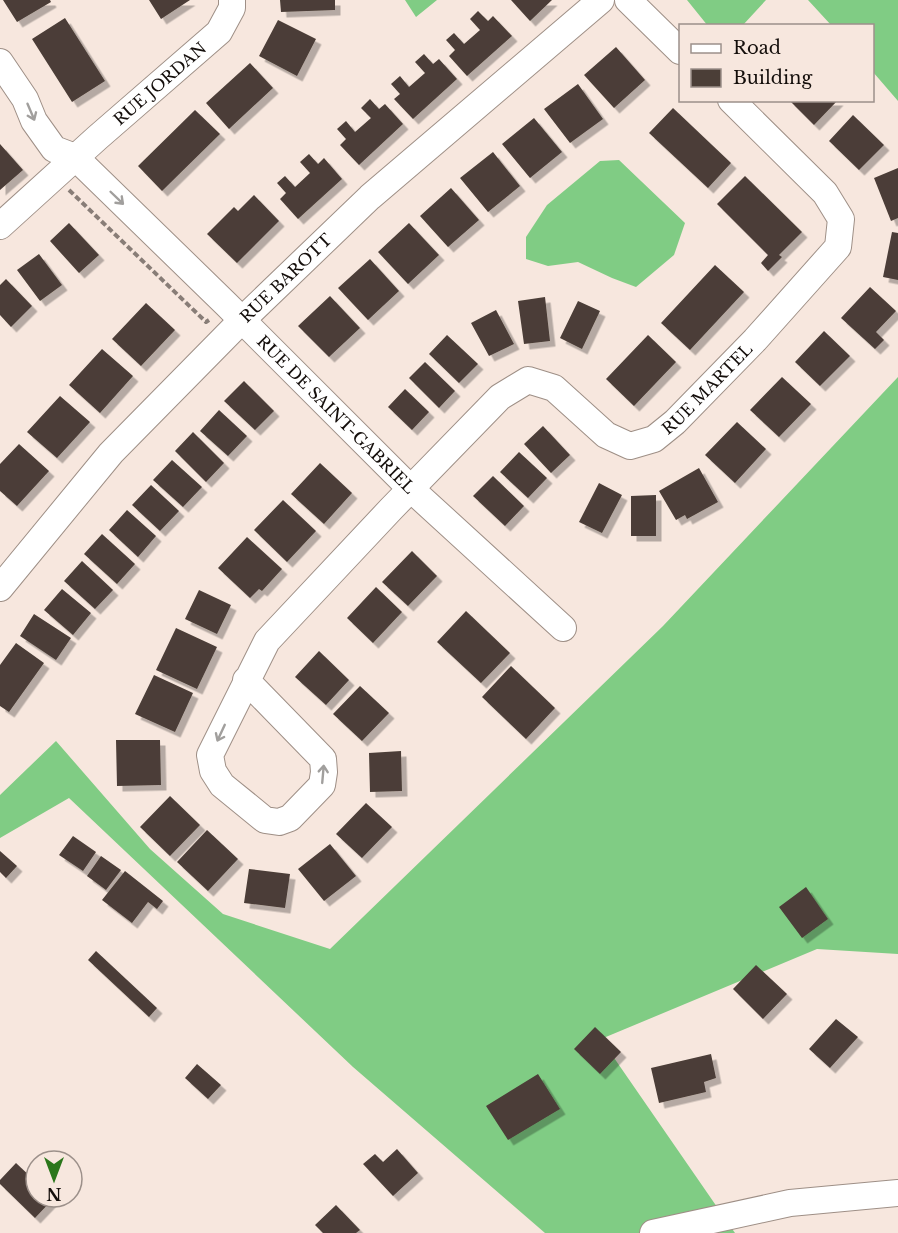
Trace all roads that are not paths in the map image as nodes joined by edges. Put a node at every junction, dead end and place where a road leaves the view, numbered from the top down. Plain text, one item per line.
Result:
1 (232, 0) edge
2 (601, 0) edge
3 (628, 0) edge
4 (679, 49) edge
5 (0, 62) edge
6 (733, 102) edge
7 (75, 157) junction
8 (0, 225) edge
9 (242, 320) junction
10 (411, 489) junction
11 (0, 588) edge
12 (563, 628) dead end
13 (246, 680) junction
14 (898, 1193) edge
15 (654, 1233) edge

1 - 7 street, RUE JORDAN
2 - 9 street, RUE BAROTT
3 - 4 street
5 -> 7 street, RUE DE SAINT-GABRIEL
6 - 10 street, RUE MARTEL
7 - 8 street, RUE JORDAN
7 -> 9 street, RUE DE SAINT-GABRIEL
9 - 10 street, RUE DE SAINT-GABRIEL
9 - 11 street, RUE BAROTT
10 - 12 street, RUE DE SAINT-GABRIEL
10 - 13 street, RUE MARTEL
13 -> 13 street, RUE MARTEL
14 - 15 street

